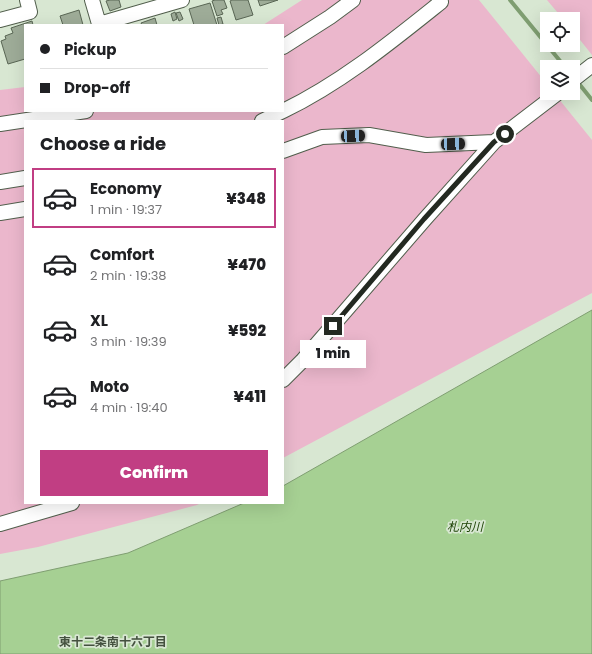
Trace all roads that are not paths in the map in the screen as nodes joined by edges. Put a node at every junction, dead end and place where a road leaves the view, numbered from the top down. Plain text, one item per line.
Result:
1 (27, 0) edge
2 (92, 0) edge
3 (182, 0) edge
4 (353, 0) edge
5 (441, 2) dead end
6 (0, 20) edge
7 (284, 46) edge
8 (589, 67) edge
9 (580, 74) edge
10 (549, 100) edge
11 (284, 110) edge
12 (79, 112) edge
13 (281, 112) edge
14 (24, 120) edge
15 (26, 120) edge
16 (264, 120) edge
17 (0, 124) edge
18 (494, 142) junction
19 (284, 151) edge
20 (24, 178) edge
21 (0, 182) edge
22 (24, 209) edge
23 (0, 213) edge
24 (284, 379) edge
25 (69, 504) edge
26 (0, 524) edge

1 - 6 street
2 - 3 street
4 - 7 street
5 - 11 street
8 - 9 street
10 - 18 street
12 - 15 street
13 - 16 street
14 - 17 street
18 - 19 street
18 - 24 street
20 - 21 street
22 - 23 street
25 - 26 street

